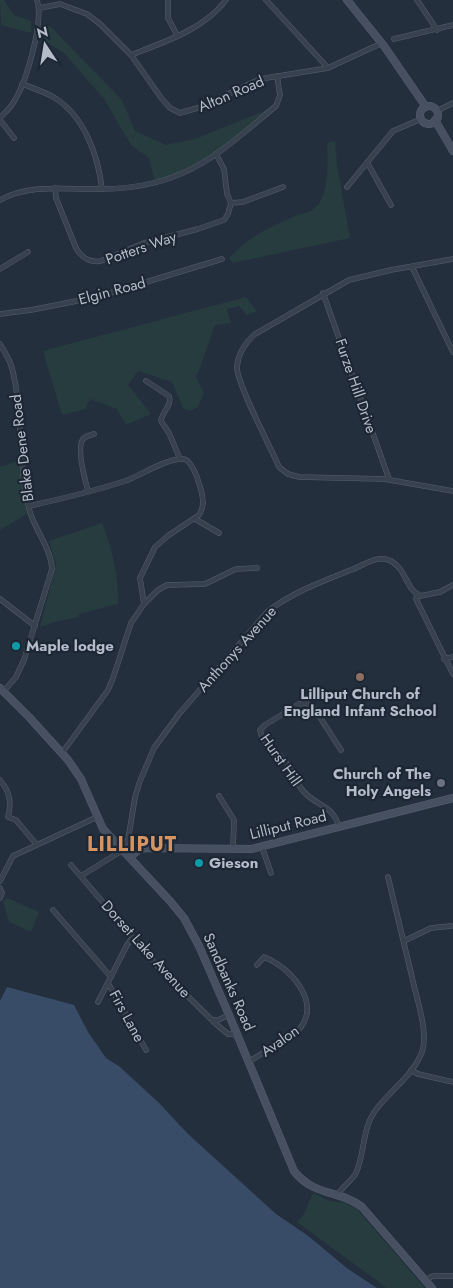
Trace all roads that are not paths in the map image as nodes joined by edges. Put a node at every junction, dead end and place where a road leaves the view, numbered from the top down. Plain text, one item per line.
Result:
1 (37, 0) edge
2 (168, 0) edge
3 (226, 0) edge
4 (266, 0) edge
5 (347, 0) edge
6 (417, 0) edge
7 (60, 2) edge
8 (40, 8) junction
9 (453, 25) edge
10 (437, 30) junction
11 (177, 35) junction
12 (394, 39) dead end
13 (382, 43) junction
14 (132, 55) junction
15 (328, 68) junction
16 (277, 76) junction
17 (22, 84) junction
18 (453, 103) edge
19 (426, 107) junction
20 (437, 111) junction
21 (421, 118) junction
22 (0, 119) edge
23 (435, 120) junction
24 (14, 138) dead end
25 (453, 151) edge
26 (216, 154) junction
27 (368, 164) junction
28 (283, 187) dead end
29 (348, 187) dead end
30 (55, 188) junction
31 (102, 190) junction
32 (0, 200) edge
33 (231, 203) junction
34 (390, 205) dead end
35 (28, 252) dead end
36 (222, 259) dead end
37 (453, 259) edge
38 (412, 267) junction
39 (0, 269) edge
40 (323, 293) junction
41 (0, 314) edge
42 (0, 344) edge
43 (453, 352) edge
44 (146, 382) dead end
45 (94, 434) dead end
46 (180, 459) junction
47 (389, 480) junction
48 (88, 491) junction
49 (453, 491) edge
50 (29, 506) junction
51 (194, 520) junction
52 (219, 533) dead end
53 (257, 568) dead end
54 (453, 585) edge
55 (418, 594) junction
56 (0, 599) edge
57 (144, 604) junction
58 (35, 626) junction
59 (453, 657) edge
60 (444, 659) junction
61 (453, 674) edge
62 (2, 690) edge
63 (340, 750) dead end
64 (62, 753) junction
65 (0, 780) edge
66 (219, 796) dead end
67 (453, 798) edge
68 (96, 817) junction
69 (339, 827) junction
70 (36, 844) junction
71 (262, 847) junction
72 (123, 849) junction
73 (233, 850) junction
74 (130, 857) junction
75 (71, 865) dead end
76 (271, 873) dead end
77 (81, 876) junction
78 (388, 877) dead end
79 (0, 881) edge
80 (0, 888) edge
81 (0, 898) edge
82 (53, 910) dead end
83 (451, 926) dead end
84 (133, 937) junction
85 (404, 941) junction
86 (257, 965) dead end
87 (111, 977) junction
88 (108, 983) junction
89 (98, 1002) dead end
90 (229, 1015) junction
91 (213, 1020) junction
92 (238, 1035) junction
93 (146, 1050) dead end
94 (248, 1061) junction
95 (411, 1070) junction
96 (453, 1082) edge
97 (337, 1196) junction
98 (453, 1276) edge
99 (425, 1280) junction
100 (432, 1288) edge

1 - 8 street
2 - 11 street
3 - 11 street
4 - 15 street
5 - 13 main road
6 - 10 street
7 - 8 street, Alton Road
7 - 14 street, Alton Road
8 - 17 street
9 - 10 street
10 - 12 street
11 - 14 street
13 - 15 street, Alton Road
13 - 19 main road
14 - 16 street, Alton Road
15 - 16 street, Alton Road
16 - 26 street
17 - 22 street
17 - 31 street
18 - 20 street
19 - 20 main road
19 - 21 main road
20 - 23 main road
21 - 23 main road
21 - 27 street
22 - 24 street
23 - 25 main road
26 - 31 street
26 - 33 street
27 - 29 street
27 - 34 street
28 - 33 street
30 - 31 street
30 - 32 street
30 - 33 street, Potters Way
35 - 39 street
36 - 41 street, Elgin Road
37 - 38 street
38 - 40 street
38 - 43 street
40 - 47 street, Furze Hill Drive
40 - 47 street
42 - 50 street, Blake Dene Road
44 - 46 street
45 - 48 street
46 - 48 street
46 - 51 street
47 - 49 street
48 - 50 street
50 - 58 street, Blake Dene Road
51 - 52 street
51 - 57 street
53 - 57 street
54 - 55 street
55 - 60 street, Anthonys Avenue
55 - 72 street, Anthonys Avenue
56 - 58 street
57 - 64 street
58 - 62 street, Blake Dene Road
59 - 60 street
60 - 61 street, Anthonys Avenue
62 - 64 main road, Sandbanks Road
63 - 69 street, Hurst Hill
64 - 68 main road, Sandbanks Road
65 - 70 street
66 - 73 street
67 - 69 main road, Lilliput Road
68 - 70 street
68 - 72 main road, Sandbanks Road
69 - 71 main road, Lilliput Road
70 - 79 street
71 - 73 main road, Lilliput Road
71 - 76 street
72 - 74 main road, Sandbanks Road
72 - 77 street
73 - 74 main road, Lilliput Road
74 - 90 main road, Sandbanks Road
75 - 77 street, Dorset Lake Avenue
77 - 84 street, Dorset Lake Avenue
78 - 85 street
80 - 81 street
82 - 87 street
83 - 85 street
84 - 87 street
84 - 91 street, Dorset Lake Avenue
85 - 95 street
86 - 94 street, Avalon
87 - 88 street
88 - 89 street
88 - 93 street, Firs Lane
90 - 91 street
90 - 92 main road, Sandbanks Road
91 - 92 street, Dorset Lake Avenue
92 - 94 main road, Sandbanks Road
94 - 97 main road, Sandbanks Road
95 - 96 street
95 - 97 street
97 - 99 main road, Sandbanks Road
98 - 99 street
99 - 100 main road, Sandbanks Road

